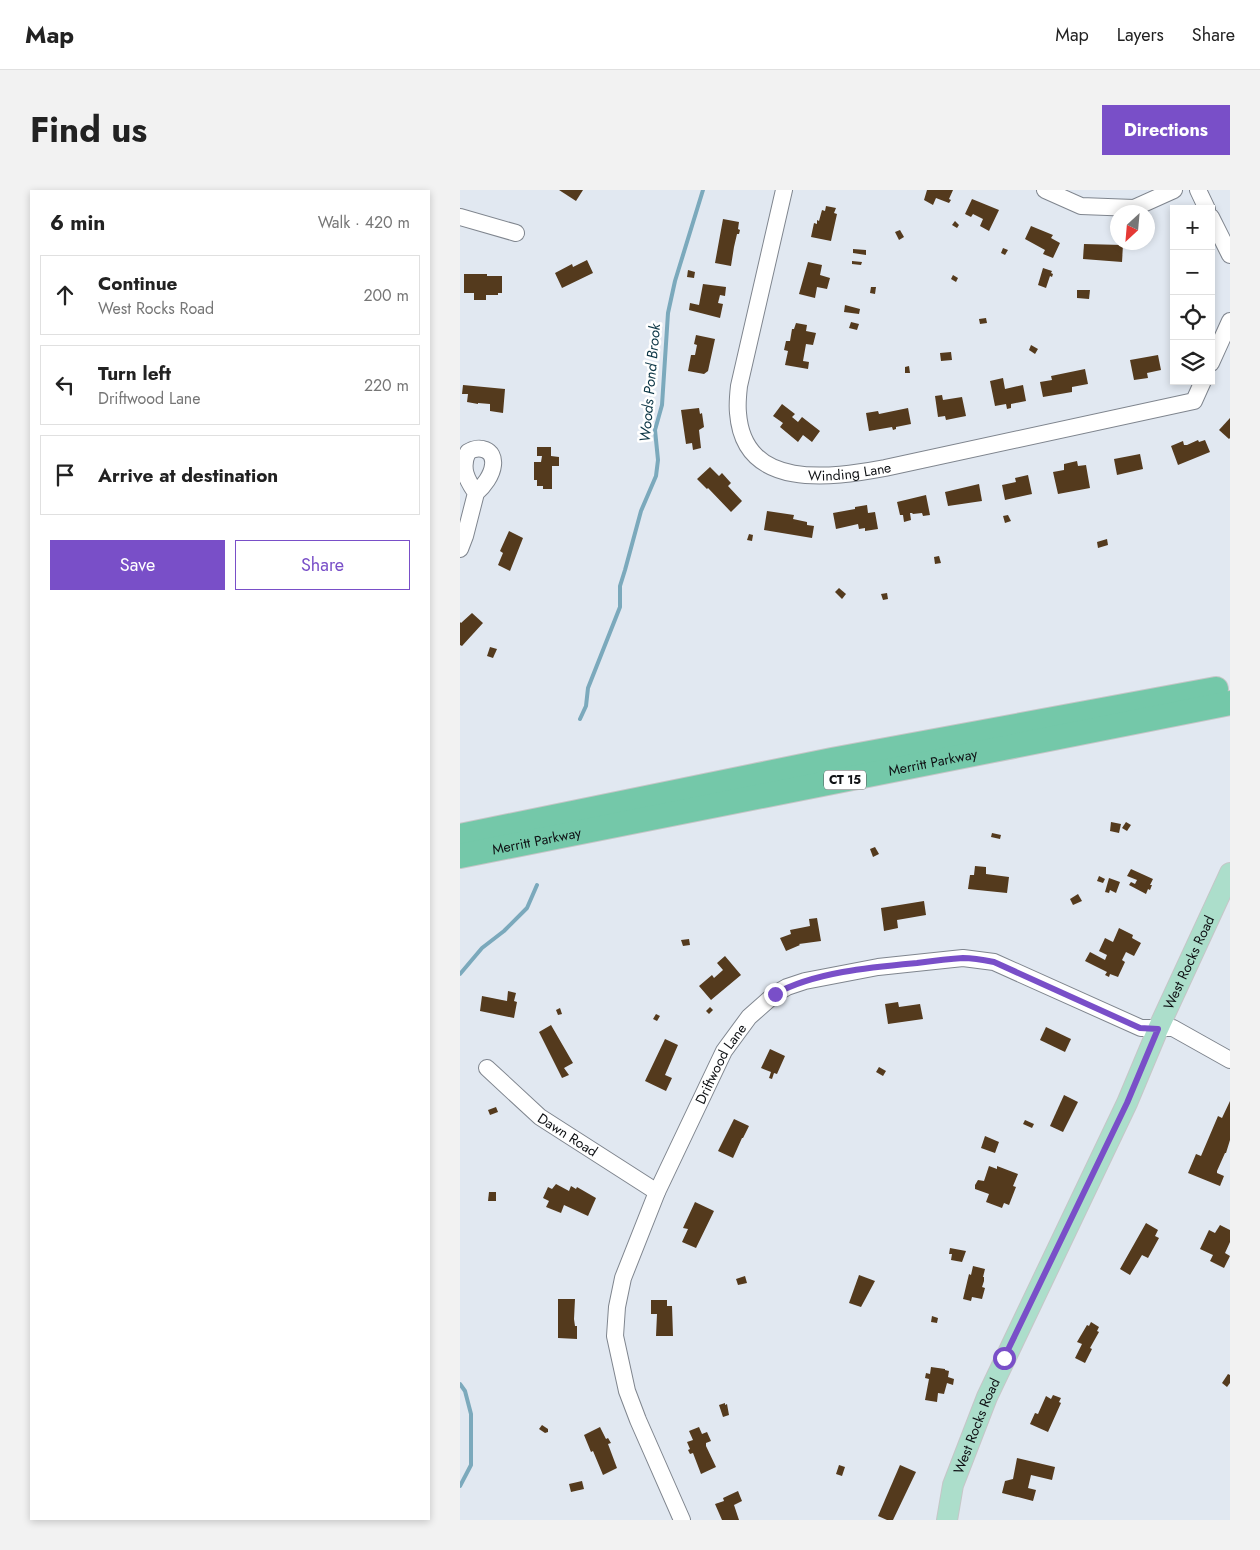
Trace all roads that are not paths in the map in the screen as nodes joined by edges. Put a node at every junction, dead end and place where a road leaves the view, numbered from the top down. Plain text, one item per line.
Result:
1 (784, 190) edge
2 (1046, 190) edge
3 (1174, 190) edge
4 (1198, 190) edge
5 (1205, 205) edge
6 (460, 217) edge
7 (1215, 225) edge
8 (516, 233) dead end
9 (1230, 255) edge
10 (1230, 321) edge
11 (1215, 354) edge
12 (1201, 385) edge
13 (476, 493) dead end
14 (460, 549) edge
15 (1230, 687) edge
16 (1230, 703) edge
17 (460, 836) edge
18 (460, 856) edge
19 (1230, 873) edge
20 (1158, 1029) junction
21 (1230, 1060) edge
22 (487, 1068) dead end
23 (657, 1192) junction
24 (682, 1520) edge
25 (947, 1520) edge

1 - 12 street, Winding Lane
2 - 3 street
4 - 5 street
6 - 8 street
7 - 9 street
10 - 11 street
13 - 14 street
15 - 17 highway, Merritt Parkway / CT 15
16 - 18 highway, Merritt Parkway / CT 15
19 - 20 main road, West Rocks Road
20 - 21 street, Driftwood Lane
20 - 23 street, Driftwood Lane
20 - 25 main road, West Rocks Road
22 - 23 street, Dawn Road
23 - 24 street, Driftwood Lane

